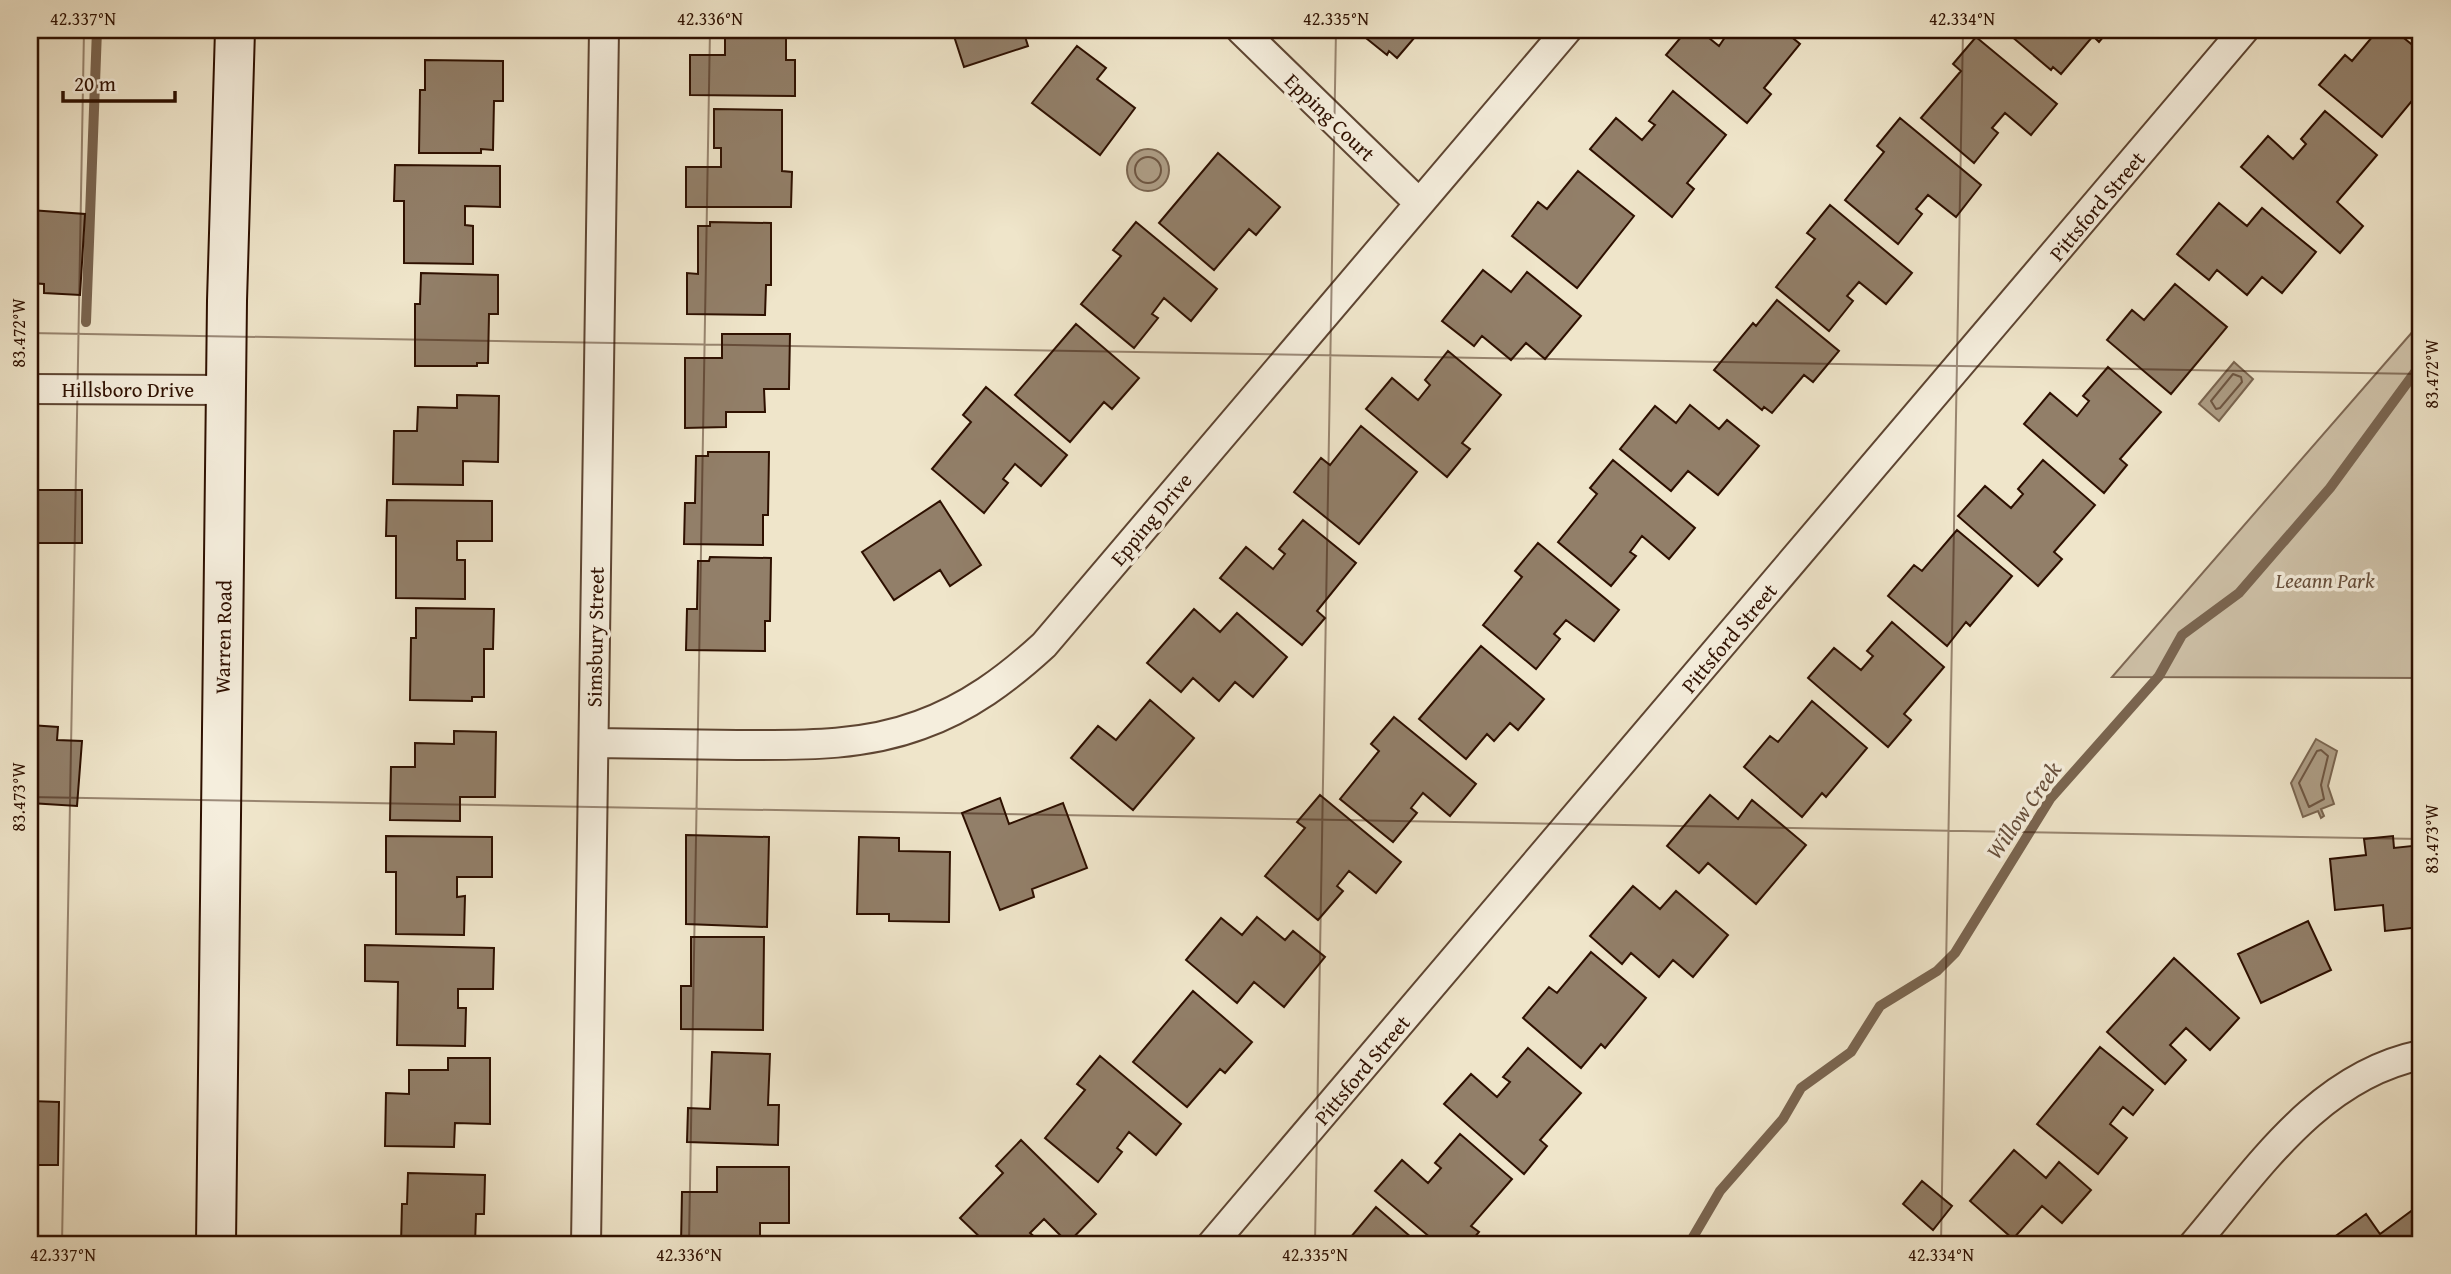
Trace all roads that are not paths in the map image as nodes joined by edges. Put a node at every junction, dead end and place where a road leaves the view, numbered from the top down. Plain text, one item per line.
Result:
1 (235, 30) edge
2 (604, 30) edge
3 (1241, 30) edge
4 (1567, 30) edge
5 (2244, 30) edge
6 (1419, 204) junction
7 (30, 389) edge
8 (226, 390) junction
9 (594, 743) junction
10 (2421, 1055) edge
11 (216, 1244) edge
12 (586, 1244) edge
13 (1212, 1244) edge
14 (2194, 1244) edge

1 - 8 main road, Warren Road
2 - 9 street, Simsbury Street
3 - 6 street, Epping Court
4 - 6 street, Epping Drive
5 - 13 street, Pittsford Street
6 - 9 street, Epping Drive
7 - 8 street, Hillsboro Drive
8 - 11 main road, Warren Road
9 - 12 street, Simsbury Street
10 - 14 street

